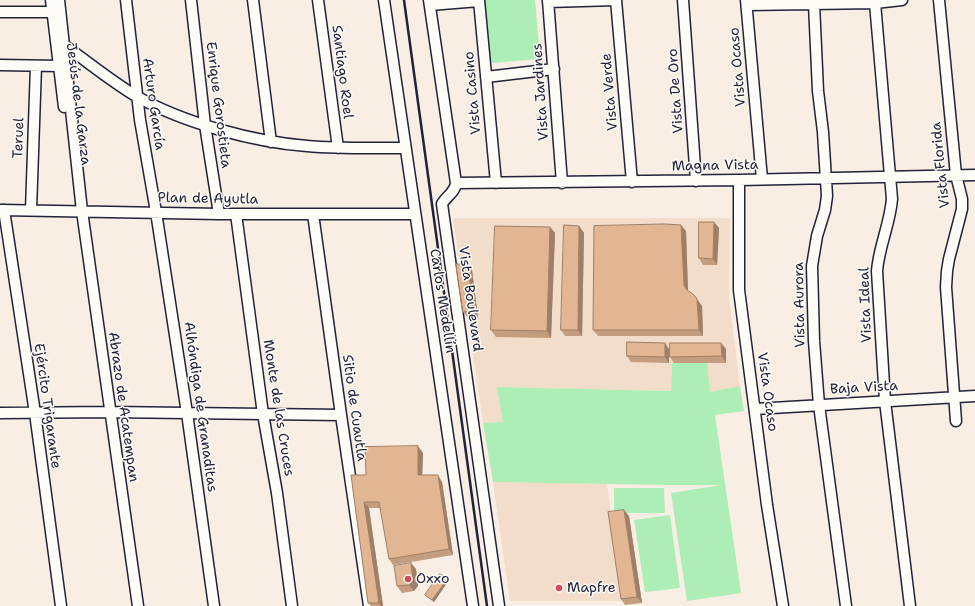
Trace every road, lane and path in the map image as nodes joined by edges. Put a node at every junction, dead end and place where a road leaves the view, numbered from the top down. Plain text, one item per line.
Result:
1 (51, 0) edge
2 (59, 0) edge
3 (126, 0) edge
4 (191, 0) edge
5 (253, 0) edge
6 (318, 0) edge
7 (384, 0) edge
8 (616, 0) edge
9 (683, 0) edge
10 (902, 0) edge
11 (939, 0) edge
12 (479, 1) edge
13 (548, 1) edge
14 (430, 2) edge
15 (747, 3) edge
16 (875, 3) junction
17 (814, 4) junction
18 (0, 12) edge
19 (56, 12) junction
20 (64, 45) junction
21 (0, 66) edge
22 (36, 66) junction
23 (59, 66) junction
24 (554, 69) junction
25 (486, 77) junction
26 (137, 96) junction
27 (205, 125) junction
28 (271, 142) junction
29 (338, 148) junction
30 (405, 148) junction
31 (956, 175) junction
32 (975, 175) edge
33 (827, 178) junction
34 (890, 178) junction
35 (762, 179) junction
36 (739, 180) junction
37 (696, 181) junction
38 (562, 182) junction
39 (632, 182) junction
40 (456, 183) junction
41 (496, 183) junction
42 (2, 210) edge
43 (31, 210) junction
44 (80, 211) junction
45 (156, 212) junction
46 (219, 214) junction
47 (236, 214) junction
48 (313, 214) junction
49 (415, 214) junction
50 (975, 396) edge
51 (955, 397) junction
52 (885, 401) junction
53 (819, 405) junction
54 (755, 409) junction
55 (110, 412) junction
56 (0, 413) edge
57 (35, 413) junction
58 (187, 413) junction
59 (263, 414) junction
60 (341, 415) junction
61 (956, 421) dead end
62 (61, 606) edge
63 (138, 606) edge
64 (214, 606) edge
65 (292, 606) edge
66 (369, 606) edge
67 (473, 606) edge
68 (499, 606) edge
69 (783, 606) edge
70 (846, 606) edge
71 (910, 606) edge

1 - 19 street, Jesús de la Garza
2 - 19 street, Jesús de la Garza
3 - 26 street, Arturo García
4 - 27 street, Enrique Gorostieta
5 - 28 street
6 - 29 street, Santiago Roel
7 - 30 street, Carlos Medellín
8 - 13 street
8 - 39 street, Vista Verde
9 - 37 street, Vista De Oro
10 - 16 street
11 - 31 street, Vista Florida
12 - 14 street
12 - 25 street, Vista Casino
13 - 24 street, Vista Jardines
14 - 40 street
15 - 17 street
15 - 35 street, Vista Ocaso
16 - 17 street
16 - 34 street, Vista Ideal
17 - 33 street, Vista Aurora
18 - 19 street
19 - 20 street, Jesús de la Garza
19 - 23 street, Jesús de la Garza
20 - 26 street
20 - 44 street, Jesús de la Garza
21 - 22 street
22 - 23 street
22 - 43 street, Teruel
23 - 44 street, Jesús de la Garza
24 - 25 street
24 - 38 street, Vista Jardines
25 - 41 street, Vista Casino
26 - 27 street
26 - 45 street, Arturo García
27 - 28 street
27 - 46 street, Enrique Gorostieta
28 - 29 street
29 - 30 street
30 - 49 street, Carlos Medellín
31 - 32 street, Magna Vista
31 - 34 street, Magna Vista
31 - 51 street, Vista Florida
33 - 34 street, Magna Vista
33 - 35 street, Magna Vista
33 - 53 street, Vista Aurora
34 - 52 street, Vista Ideal
35 - 36 street, Magna Vista
36 - 37 street, Magna Vista
36 - 54 street, Vista Ocaso
37 - 39 street, Magna Vista
38 - 39 street, Magna Vista
38 - 41 street, Magna Vista
40 - 41 street, Magna Vista
40 - 68 street, Vista Boulevard
42 - 43 street, Plan de Ayutla
42 - 57 street, Ejército Trigarante
43 - 44 street, Plan de Ayutla
44 - 45 street, Plan de Ayutla
44 - 55 street, Abrazo de Acatempan
45 - 46 street, Plan de Ayutla
45 - 58 street, Alhóndiga de Granaditas
46 - 47 street, Plan de Ayutla
47 - 48 street, Plan de Ayutla
47 - 59 street, Monte de las Cruces
48 - 49 street, Plan de Ayutla
48 - 60 street, Sitio de Cuautla
49 - 67 street, Carlos Medellín
50 - 51 street, Baja Vista
51 - 52 street, Baja Vista
51 - 61 street, Vista Florida
52 - 53 street, Baja Vista
52 - 71 street, Vista Ideal
53 - 54 street, Baja Vista
53 - 70 street, Vista Aurora
54 - 69 street, Vista Ocaso
55 - 57 street
55 - 58 street
55 - 63 street, Abrazo de Acatempan
56 - 57 street
57 - 62 street, Ejército Trigarante
58 - 59 street
58 - 64 street, Alhóndiga de Granaditas
59 - 60 street
59 - 65 street, Monte de las Cruces
60 - 66 street, Sitio de Cuautla

